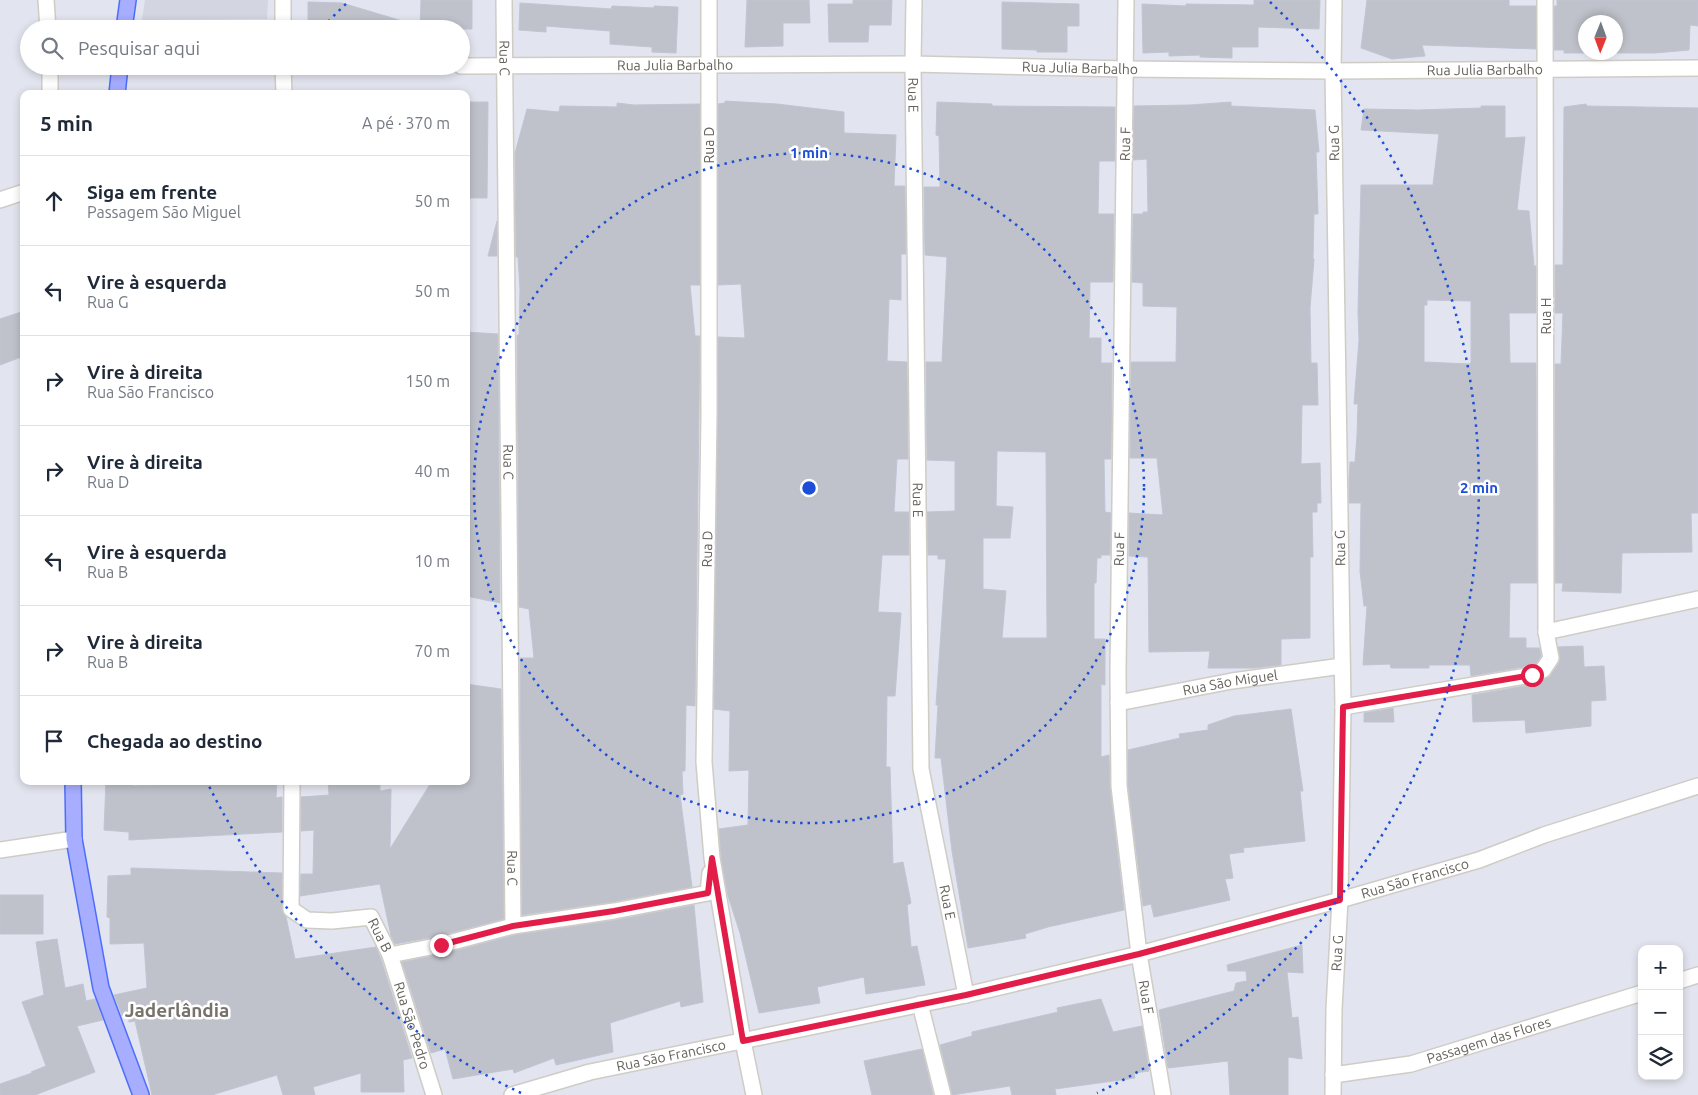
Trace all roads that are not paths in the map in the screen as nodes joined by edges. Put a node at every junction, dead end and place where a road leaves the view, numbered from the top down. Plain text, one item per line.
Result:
1 (46, 0) edge
2 (128, 0) edge
3 (283, 0) edge
4 (504, 0) edge
5 (709, 0) edge
6 (914, 0) edge
7 (1126, 0) edge
8 (1334, 0) edge
9 (1545, 0) edge
10 (47, 20) edge
11 (125, 20) edge
12 (283, 20) edge
13 (710, 64) junction
14 (913, 64) junction
15 (470, 66) edge
16 (505, 66) junction
17 (1698, 68) edge
18 (1126, 69) junction
19 (1546, 69) junction
20 (1333, 71) junction
21 (50, 75) edge
22 (119, 75) edge
23 (283, 75) edge
24 (50, 90) edge
25 (117, 90) edge
26 (284, 90) edge
27 (20, 193) edge
28 (0, 200) edge
29 (1698, 599) edge
30 (1546, 632) junction
31 (1342, 666) junction
32 (1118, 703) junction
33 (1343, 707) junction
34 (73, 785) edge
35 (292, 785) edge
36 (1698, 786) edge
37 (74, 839) junction
38 (0, 850) edge
39 (712, 858) junction
40 (1340, 900) junction
41 (513, 926) junction
42 (1139, 954) junction
43 (390, 955) junction
44 (1698, 974) edge
45 (1683, 980) edge
46 (1638, 994) edge
47 (966, 995) junction
48 (920, 1004) junction
49 (743, 1041) junction
50 (1333, 1075) junction
51 (141, 1095) edge
52 (434, 1095) edge
53 (512, 1095) edge
54 (754, 1095) edge
55 (943, 1095) edge
56 (1163, 1095) edge
57 (1333, 1095) edge

1 - 10 street
2 - 11 main road
3 - 12 street
4 - 16 street, Rua C
5 - 13 street, Rua D
6 - 14 street, Rua E
7 - 18 street, Rua F
8 - 20 street, Rua G
9 - 19 street, Rua H
13 - 14 street, Rua Julia Barbalho
13 - 16 street, Rua Julia Barbalho
13 - 39 street, Rua D
14 - 18 street, Rua Julia Barbalho
14 - 47 street, Rua E
15 - 16 street, Rua Julia Barbalho
16 - 41 street, Rua C
17 - 19 street, Rua Julia Barbalho
18 - 20 street, Rua Julia Barbalho
18 - 32 street, Rua F
19 - 20 street, Rua Julia Barbalho
19 - 30 street, Rua H
20 - 31 street, Rua G
21 - 24 street
22 - 25 main road
23 - 26 street
27 - 28 street
29 - 30 street
30 - 33 street, Rua H
31 - 32 street, Rua São Miguel
31 - 33 street, Rua G
32 - 42 street, Rua F
33 - 40 street, Rua G
34 - 37 main road
35 - 43 street, Rua B
36 - 40 street, Rua São Francisco
37 - 38 street
37 - 51 main road
39 - 41 street, Rua B
39 - 49 street, Rua D
40 - 42 street, Rua São Francisco
40 - 50 street, Rua G
41 - 43 street, Rua B
42 - 47 street, Rua São Francisco
42 - 56 street, Rua F
43 - 52 street, Rua São Pedro
44 - 45 street
46 - 50 street, Passagem das Flores
47 - 48 street, Rua São Francisco
48 - 49 street, Rua São Francisco
48 - 55 street
49 - 53 street, Rua São Francisco
49 - 54 street, Rua D
50 - 57 street, Rua G

